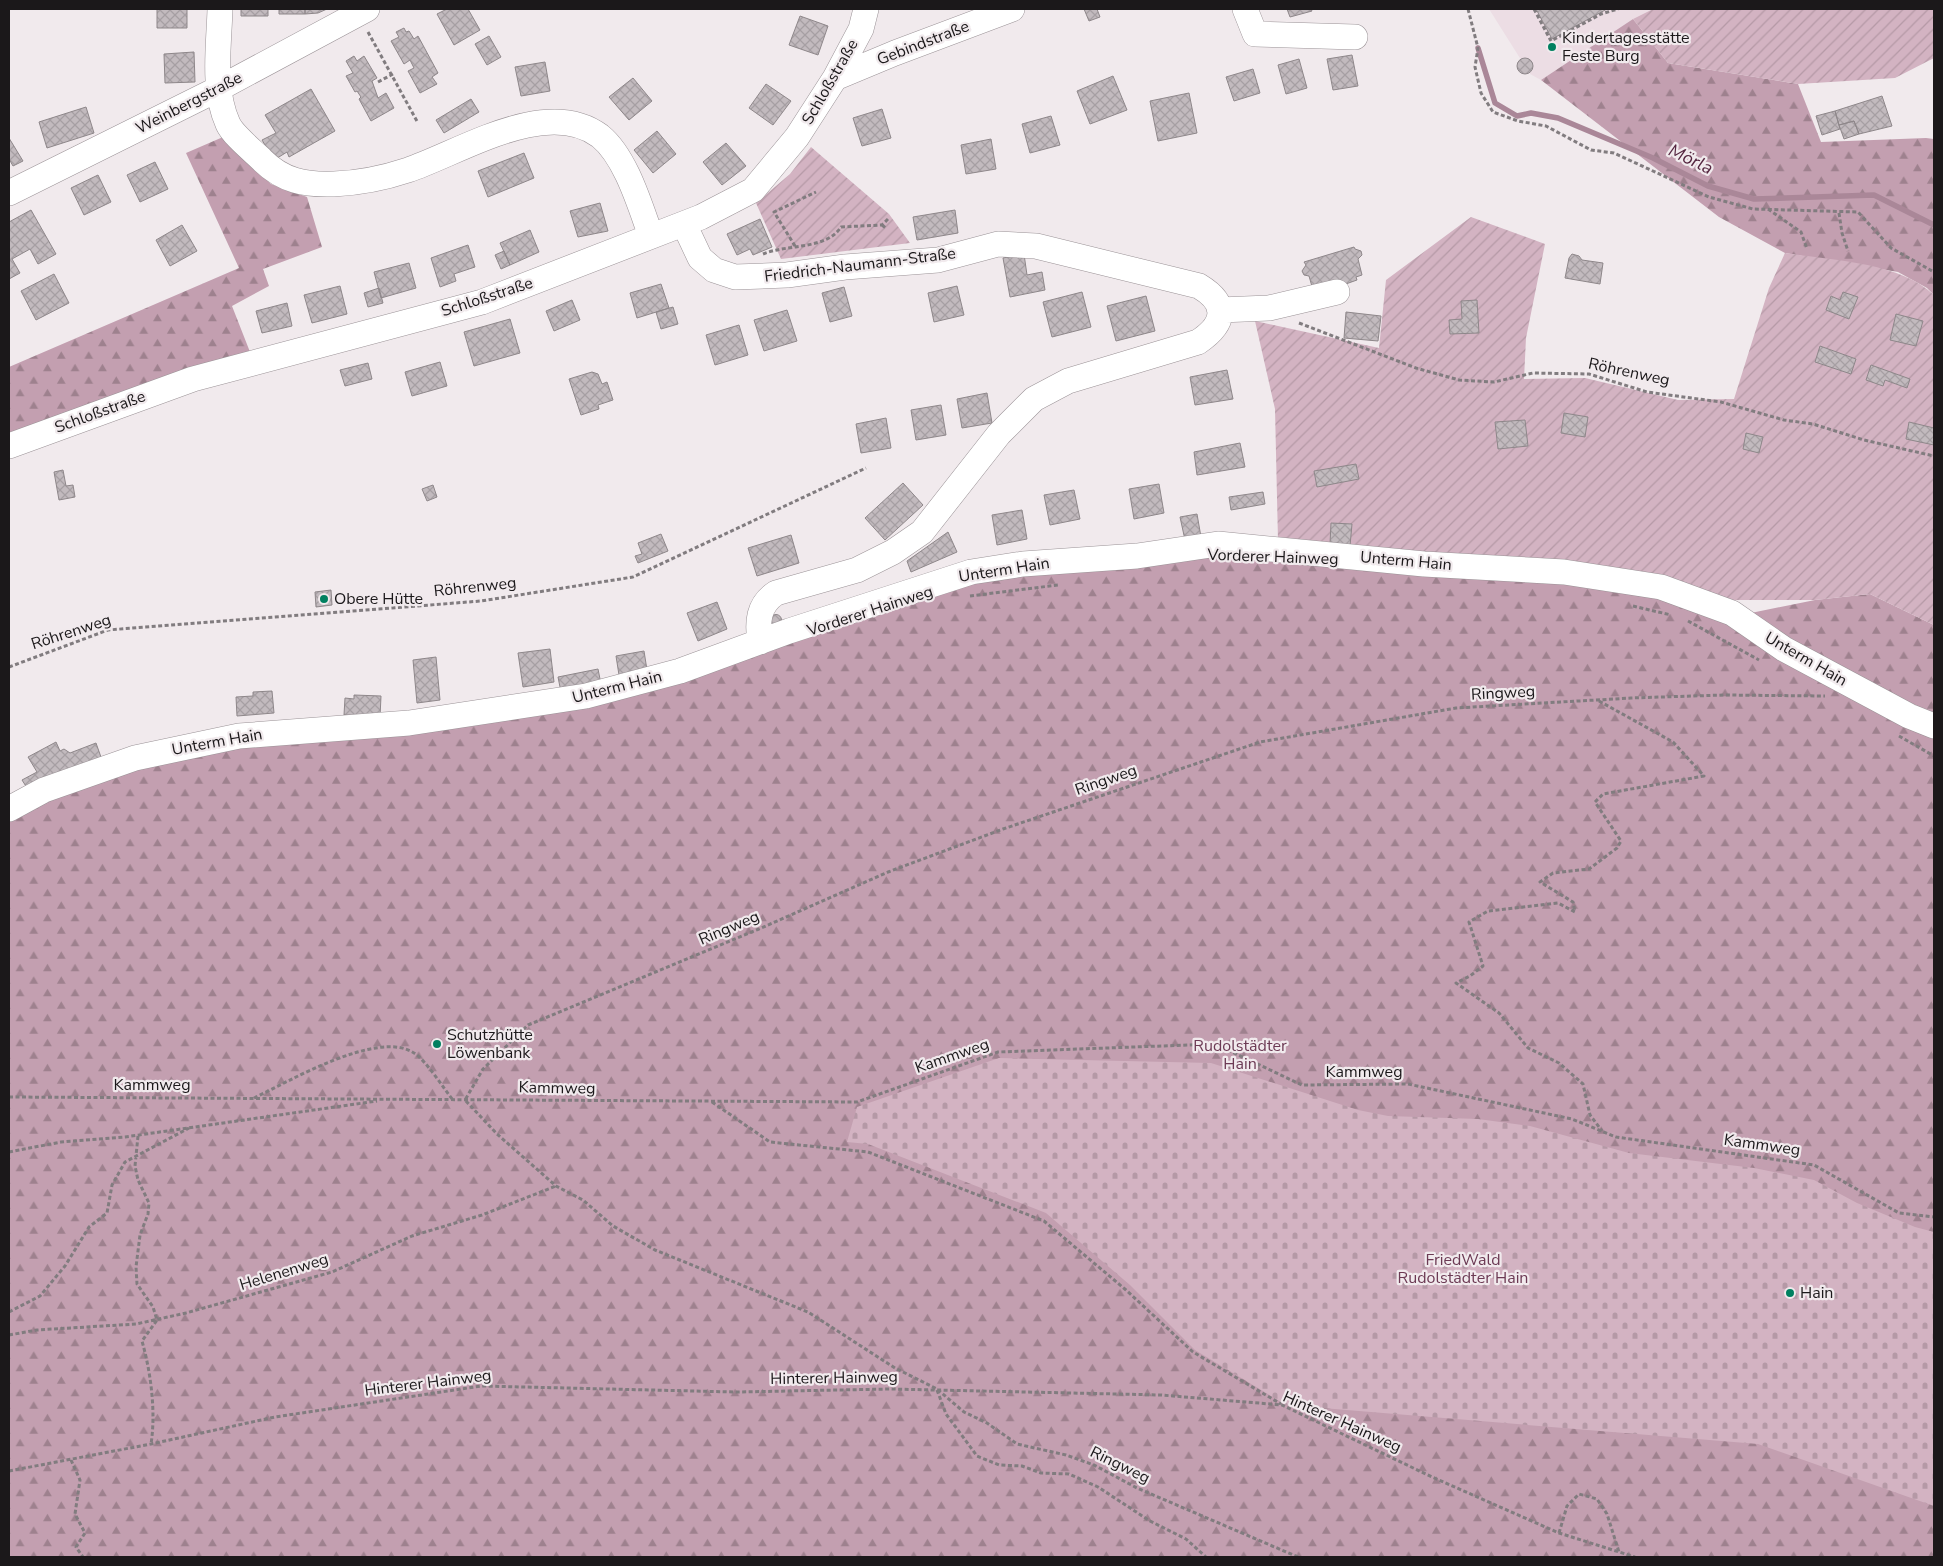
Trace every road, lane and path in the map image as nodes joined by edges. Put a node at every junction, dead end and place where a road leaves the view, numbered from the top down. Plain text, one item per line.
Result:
1 (220, 9) edge
2 (367, 9) edge
3 (1012, 9) edge
4 (1245, 9) edge
5 (1468, 9) edge
6 (1534, 9) edge
7 (1618, 9) edge
8 (863, 19) edge
9 (370, 36) dead end
10 (1355, 37) dead end
11 (895, 53) junction
12 (393, 74) junction
13 (835, 78) junction
14 (378, 82) dead end
15 (218, 89) junction
16 (418, 122) dead end
17 (816, 192) dead end
18 (9, 193) edge
19 (1768, 209) junction
20 (1839, 213) junction
21 (889, 218) dead end
22 (684, 224) junction
23 (882, 225) junction
24 (887, 229) dead end
25 (651, 236) junction
26 (795, 246) junction
27 (1807, 249) dead end
28 (1848, 251) dead end
29 (760, 255) dead end
30 (1934, 272) edge
31 (1337, 292) dead end
32 (1220, 310) junction
33 (1321, 332) dead end
34 (9, 446) edge
35 (1934, 456) edge
36 (866, 468) dead end
37 (1064, 584) dead end
38 (968, 596) dead end
39 (1627, 604) dead end
40 (1672, 615) dead end
41 (1682, 617) dead end
42 (760, 642) junction
43 (1766, 663) dead end
44 (9, 667) edge
45 (1817, 691) dead end
46 (1597, 700) junction
47 (1934, 726) edge
48 (9, 809) edge
49 (9, 1097) edge
50 (253, 1099) junction
51 (388, 1100) junction
52 (453, 1100) junction
53 (465, 1100) junction
54 (712, 1102) junction
55 (192, 1127) junction
56 (1602, 1131) junction
57 (138, 1136) junction
58 (9, 1152) edge
59 (136, 1156) junction
60 (556, 1186) junction
61 (1934, 1217) edge
62 (9, 1312) edge
63 (157, 1320) junction
64 (9, 1335) edge
65 (937, 1389) junction
66 (1282, 1405) junction
67 (151, 1444) junction
68 (71, 1460) junction
69 (9, 1471) edge
70 (1559, 1533) junction
71 (1619, 1552) junction
72 (83, 1557) edge
73 (1206, 1557) edge
74 (1298, 1557) edge
75 (1635, 1557) edge

1 - 15 street
2 - 15 street, Weinbergstraße
3 - 11 street, Gebindstraße
4 - 10 street
5 - 19 path
6 - 7 path
8 - 11 street
8 - 13 street, Schloßstraße
9 - 12 path
11 - 13 street, Gebindstraße
12 - 14 path
12 - 16 path
13 - 22 street, Schloßstraße
15 - 18 street, Weinbergstraße
15 - 25 street
17 - 26 path
19 - 20 path
19 - 27 path
20 - 28 path
20 - 30 path
21 - 23 path
22 - 25 street, Schloßstraße
22 - 32 street, Friedrich-Naumann-Straße
23 - 24 path
23 - 26 path
25 - 34 street, Schloßstraße
26 - 29 path
31 - 32 street
32 - 42 street
33 - 35 path, Röhrenweg
36 - 44 path, Röhrenweg
37 - 38 path
39 - 40 path
41 - 43 path
42 - 47 street, Unterm Hain
42 - 48 street, Unterm Hain
45 - 46 path, Ringweg
46 - 53 path, Ringweg
46 - 56 path
49 - 50 path, Kammweg
50 - 51 path, Kammweg
50 - 52 path
51 - 52 path, Kammweg
51 - 55 path
52 - 53 path, Kammweg
53 - 54 path, Kammweg
53 - 60 path
54 - 56 path, Kammweg
54 - 66 path
55 - 57 path
55 - 59 path
56 - 61 path, Kammweg
57 - 58 path
57 - 59 path
59 - 62 path
59 - 63 path
60 - 63 path, Helenenweg
60 - 65 path
63 - 64 path, Helenenweg
63 - 67 path
65 - 66 path, Hinterer Hainweg
65 - 67 path, Hinterer Hainweg
65 - 73 path
65 - 74 path, Ringweg
66 - 70 path, Hinterer Hainweg
67 - 68 path, Hinterer Hainweg
68 - 69 path, Hinterer Hainweg
68 - 72 path
70 - 71 path, Hinterer Hainweg
70 - 71 path
71 - 75 path, Hinterer Hainweg

